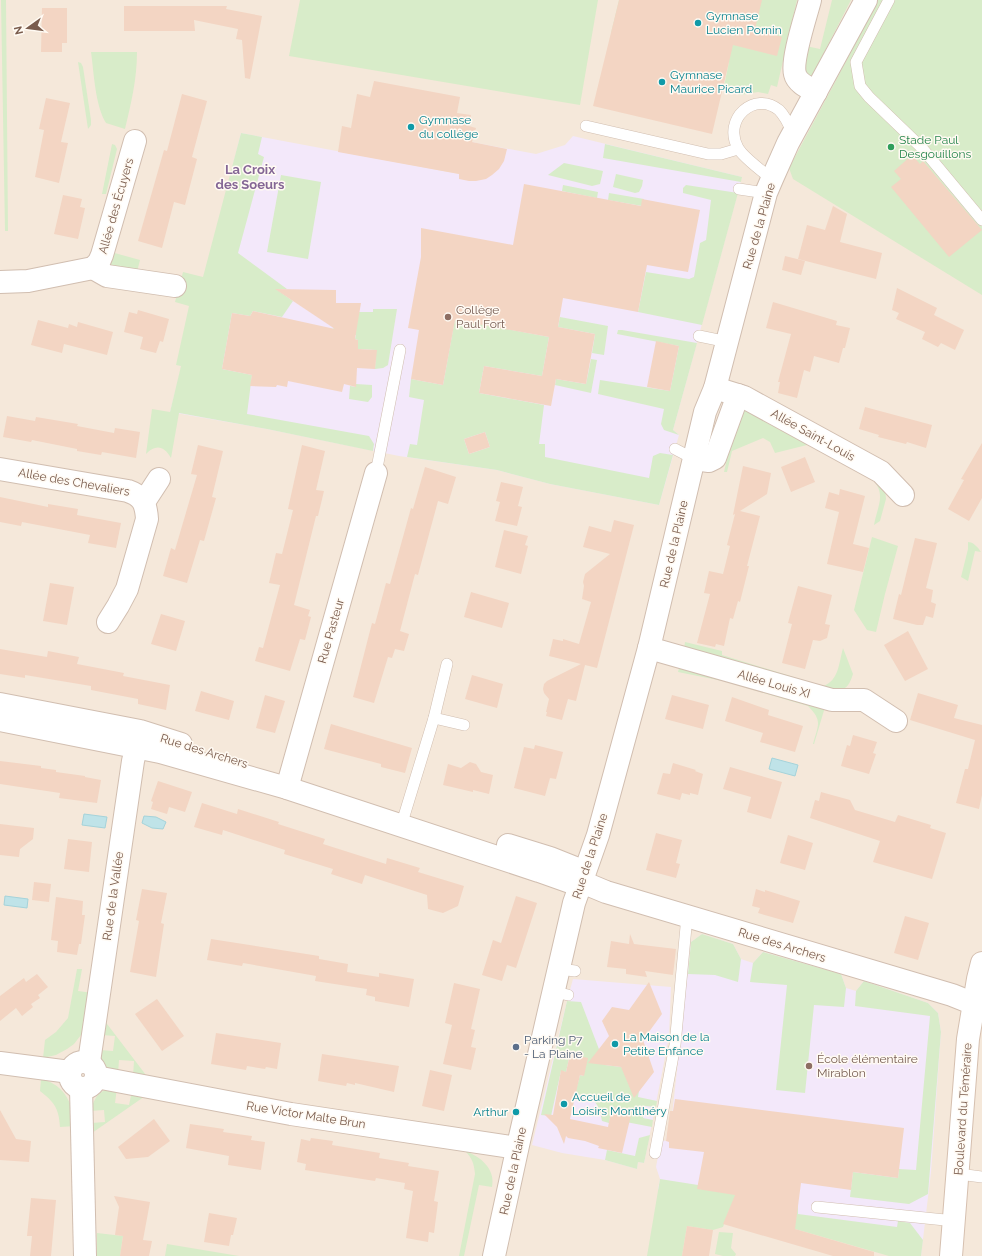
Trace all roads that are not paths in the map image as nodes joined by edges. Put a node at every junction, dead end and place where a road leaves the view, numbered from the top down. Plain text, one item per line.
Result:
1 (810, 0) edge
2 (866, 0) edge
3 (889, 0) edge
4 (816, 92) junction
5 (586, 126) dead end
6 (793, 134) junction
7 (135, 141) dead end
8 (738, 149) junction
9 (769, 186) junction
10 (739, 189) dead end
11 (982, 220) edge
12 (93, 268) junction
13 (0, 282) edge
14 (175, 286) dead end
15 (699, 336) dead end
16 (728, 342) junction
17 (400, 350) dead end
18 (715, 388) junction
19 (738, 395) junction
20 (675, 449) dead end
21 (694, 459) junction
22 (0, 469) edge
23 (376, 473) joint
24 (159, 479) dead end
25 (902, 494) dead end
26 (144, 502) junction
27 (108, 622) dead end
28 (649, 648) junction
29 (447, 664) dead end
30 (0, 704) edge
31 (434, 718) junction
32 (0, 720) edge
33 (896, 721) dead end
34 (464, 725) dead end
35 (138, 739) junction
36 (288, 783) junction
37 (403, 820) junction
38 (582, 882) junction
39 (687, 916) junction
40 (982, 963) edge
41 (978, 1005) edge
42 (0, 1063) edge
43 (84, 1075) junction
44 (517, 1148) junction
45 (655, 1153) dead end
46 (959, 1174) junction
47 (982, 1177) edge
48 (817, 1207) dead end
49 (954, 1221) junction
50 (85, 1256) edge
51 (494, 1256) edge
52 (952, 1256) edge

1 - 4 street
2 - 4 street, Rue de la Plaine
3 - 11 lane
4 - 6 street, Rue de la Plaine
5 - 8 lane
6 - 8 lane
6 - 9 street, Rue de la Plaine
7 - 12 street, Allée des Écuyers
8 - 9 lane
9 - 10 lane
9 - 16 street, Rue de la Plaine
12 - 13 street, Allée des Écuyers
12 - 14 street, Allée des Écuyers
15 - 16 lane
16 - 18 street, Rue de la Plaine
17 - 23 lane
18 - 19 street, Allée Saint-Louis
18 - 21 street, Rue de la Plaine
19 - 21 street
19 - 25 street, Allée Saint-Louis
20 - 21 lane
21 - 28 street, Rue de la Plaine
22 - 26 street, Allée des Chevaliers
23 - 36 street, Rue Pasteur
24 - 26 street, Allée des Chevaliers
26 - 27 street, Allée des Chevaliers
28 - 33 street, Allée Louis XI
28 - 38 street, Rue de la Plaine
29 - 31 lane
30 - 35 street, Rue des Archers
31 - 34 lane
31 - 37 lane
32 - 35 street, Rue des Archers
35 - 36 street, Rue des Archers
35 - 43 street, Rue de la Vallée
36 - 37 street, Rue des Archers
37 - 38 street, Rue des Archers
38 - 39 street, Rue des Archers
38 - 44 street, Rue de la Plaine
39 - 41 street, Rue des Archers
39 - 45 lane
40 - 41 street, Boulevard du Téméraire
41 - 46 street, Boulevard du Téméraire
42 - 43 street, Rue Victor Malte Brun
43 - 44 street, Rue Victor Malte Brun
43 - 50 street, Rue de la Vallée
44 - 51 street, Rue de la Plaine
46 - 47 lane
46 - 49 street, Boulevard du Téméraire
48 - 49 lane
49 - 52 street, Boulevard du Téméraire

